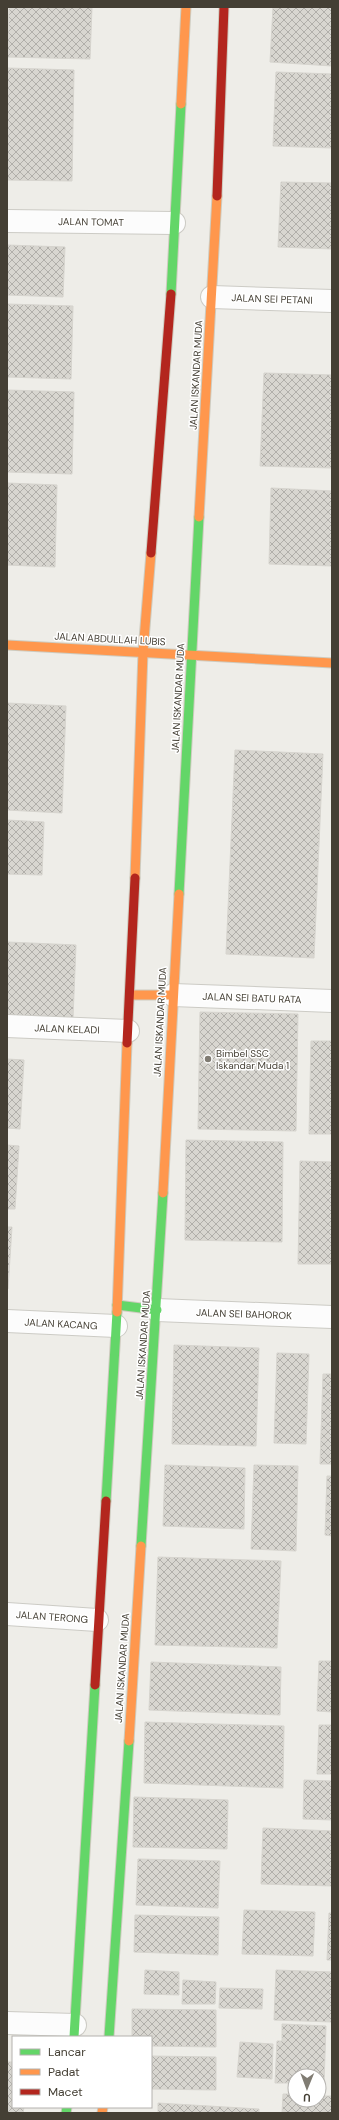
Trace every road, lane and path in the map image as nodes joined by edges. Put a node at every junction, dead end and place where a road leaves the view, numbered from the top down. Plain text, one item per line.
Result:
1 (186, 7) edge
2 (224, 7) edge
3 (7, 221) edge
4 (174, 223) junction
5 (212, 297) junction
6 (332, 301) edge
7 (7, 645) edge
8 (143, 652) junction
9 (191, 654) junction
10 (332, 663) edge
11 (131, 995) junction
12 (173, 995) junction
13 (332, 1001) edge
14 (7, 1026) edge
15 (128, 1031) junction
16 (157, 1310) junction
17 (116, 1316) junction
18 (332, 1317) edge
19 (7, 1321) edge
20 (7, 1614) edge
21 (97, 1620) junction
22 (7, 2023) edge
23 (77, 2029) edge
24 (109, 2036) edge

1 - 4 main road
2 - 5 main road, JALAN ISKANDAR MUDA
3 - 4 street, JALAN TOMAT
4 - 8 main road
5 - 6 street, JALAN SEI PETANI
5 - 9 main road, JALAN ISKANDAR MUDA
7 - 8 main road, JALAN ABDULLAH LUBIS
8 - 9 main road, JALAN ABDULLAH LUBIS
8 - 11 main road
9 - 10 main road, JALAN ABDULLAH LUBIS
9 - 12 main road, JALAN ISKANDAR MUDA
11 - 12 main road
11 - 15 main road
12 - 13 street, JALAN SEI BATU RATA
12 - 16 main road, JALAN ISKANDAR MUDA
14 - 15 street, JALAN KELADI
15 - 17 main road
16 - 17 main road
16 - 18 street, JALAN SEI BAHOROK
16 - 24 main road, JALAN ISKANDAR MUDA
17 - 19 street, JALAN KACANG
17 - 21 main road
20 - 21 street, JALAN TERONG
21 - 23 main road
22 - 23 street

